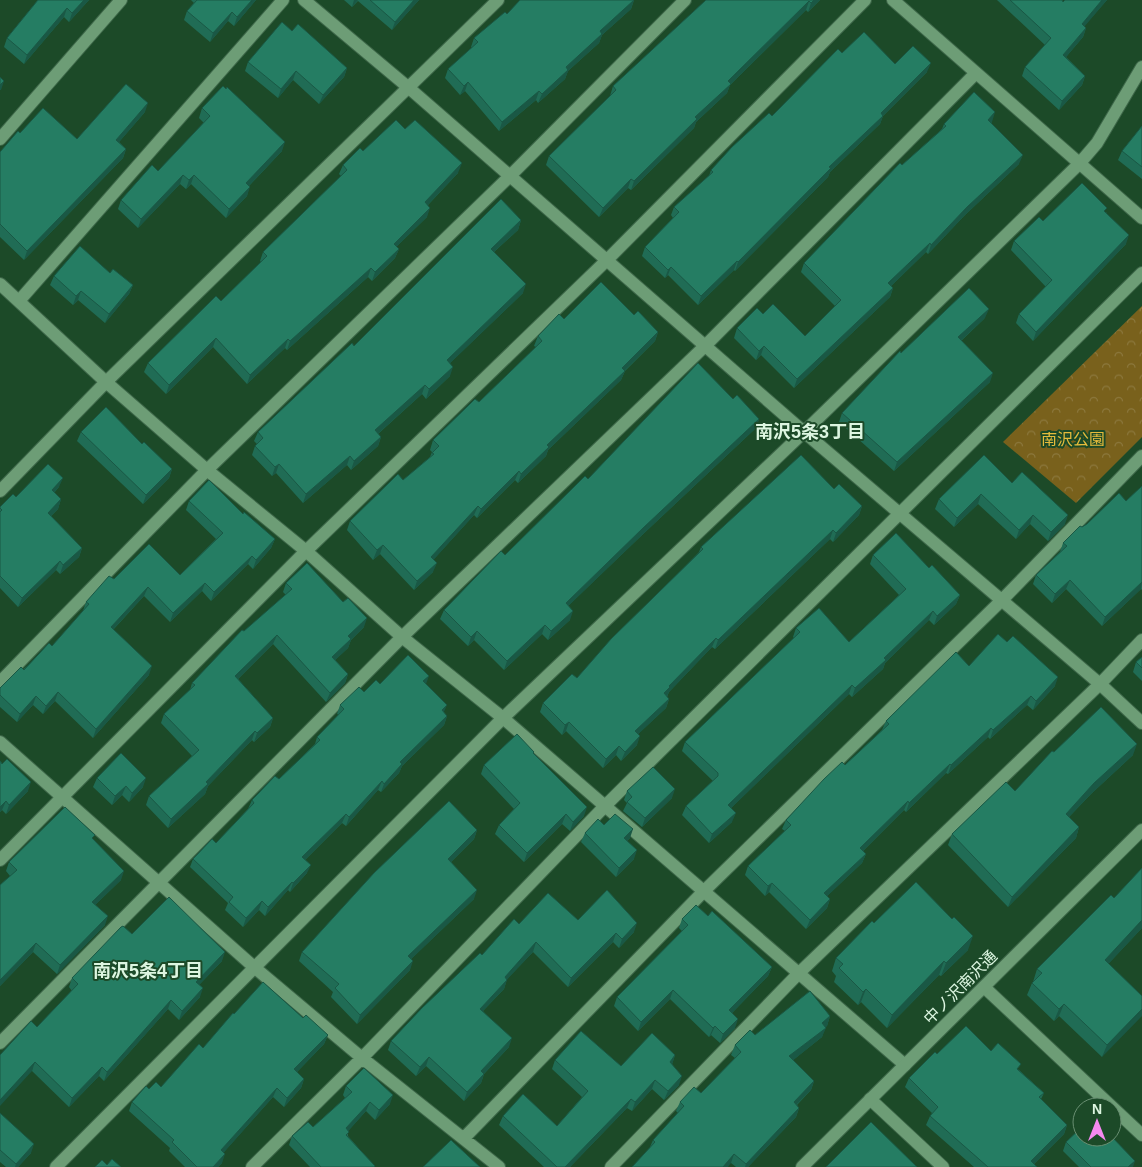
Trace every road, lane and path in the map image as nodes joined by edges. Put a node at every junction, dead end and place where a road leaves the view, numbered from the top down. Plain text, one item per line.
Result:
1 (121, 0) edge
2 (283, 0) edge
3 (304, 0) edge
4 (498, 0) edge
5 (685, 0) edge
6 (865, 0) edge
7 (892, 0) edge
8 (1142, 67) edge
9 (976, 72) junction
10 (409, 88) junction
11 (0, 138) edge
12 (1079, 164) junction
13 (510, 176) junction
14 (1142, 218) edge
15 (607, 260) junction
16 (1142, 273) edge
17 (0, 284) edge
18 (19, 301) junction
19 (706, 346) junction
20 (106, 382) junction
21 (804, 432) junction
22 (1142, 456) edge
23 (207, 470) junction
24 (0, 491) edge
25 (901, 514) junction
26 (306, 551) junction
27 (1002, 600) junction
28 (402, 637) junction
29 (1142, 640) edge
30 (0, 682) edge
31 (1100, 684) junction
32 (503, 718) junction
33 (1142, 723) edge
34 (0, 742) edge
35 (63, 798) junction
36 (605, 806) junction
37 (1142, 830) edge
38 (0, 860) edge
39 (159, 882) junction
40 (704, 891) junction
41 (254, 966) junction
42 (799, 973) junction
43 (984, 987) junction
44 (0, 1043) edge
45 (362, 1058) junction
46 (905, 1064) junction
47 (870, 1100) junction
48 (1142, 1135) edge
49 (464, 1138) junction
50 (56, 1167) edge
51 (252, 1167) edge
52 (499, 1167) edge
53 (611, 1167) edge
54 (802, 1167) edge
55 (943, 1167) edge

1 - 11 street
2 - 18 street
3 - 10 street
4 - 10 street
5 - 13 street
6 - 15 street
7 - 9 street
8 - 12 street
9 - 12 street
9 - 19 street
10 - 13 street
10 - 20 street
12 - 14 street
12 - 21 street
13 - 15 street
13 - 23 street
15 - 19 street
15 - 26 street
16 - 25 street
17 - 18 street
18 - 20 street
19 - 21 street
19 - 28 street
20 - 23 street
20 - 24 street
21 - 25 street
21 - 32 street
22 - 27 street
23 - 26 street
23 - 30 street
25 - 27 street
25 - 36 street
26 - 28 street
26 - 35 street
27 - 31 street
27 - 40 street
28 - 32 street
28 - 39 street
29 - 31 street
31 - 33 street
31 - 42 street
32 - 36 street
32 - 41 street
34 - 35 street
35 - 38 street
35 - 39 street
36 - 40 street
36 - 45 street
37 - 43 street, 中ノ沢南沢通
39 - 41 street
39 - 44 street
40 - 42 street
40 - 49 street
41 - 45 street
41 - 50 street
42 - 46 street
42 - 53 street
43 - 46 street, 中ノ沢南沢通
43 - 48 street
45 - 49 street
45 - 51 street
46 - 47 street, 中ノ沢南沢通
47 - 54 street, 中ノ沢南沢通
47 - 55 street
49 - 52 street

